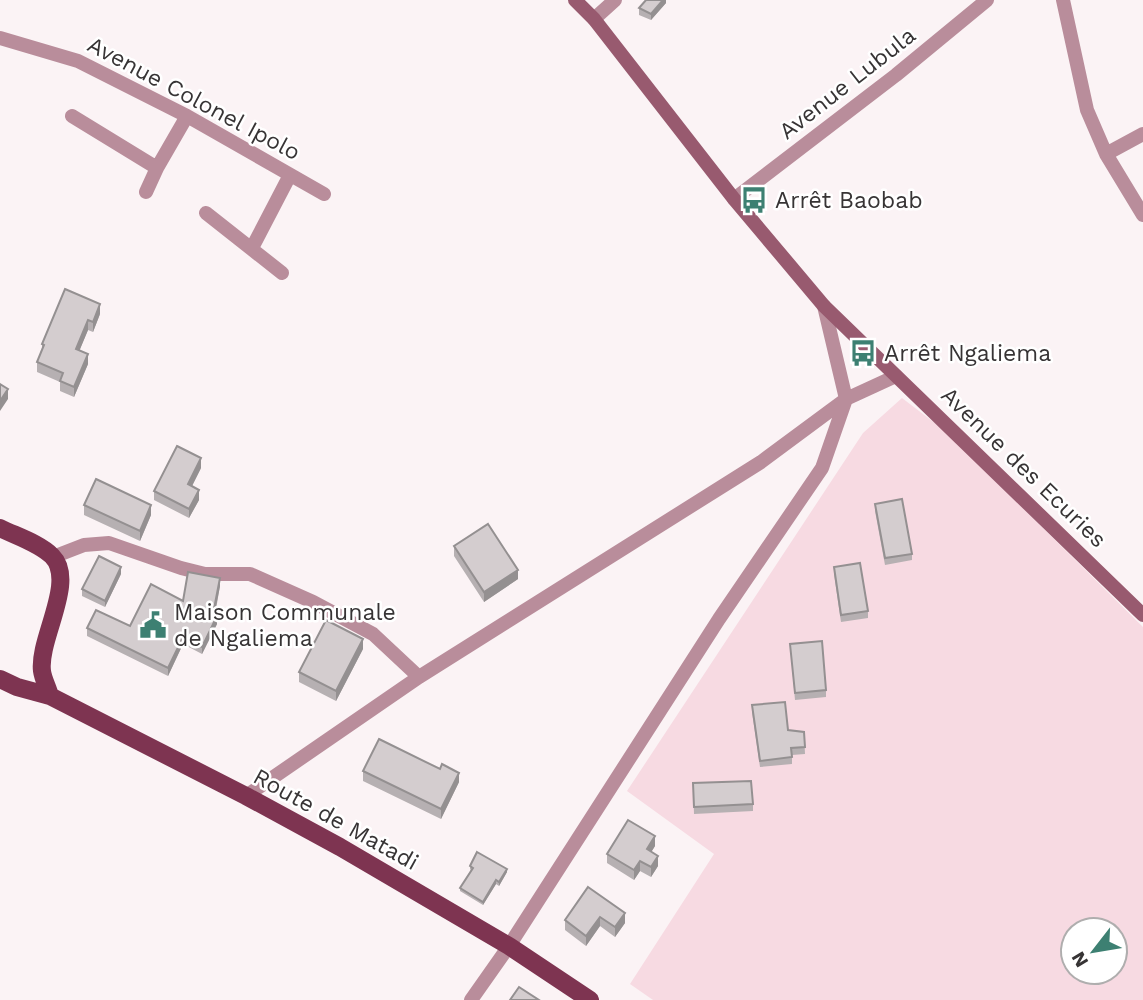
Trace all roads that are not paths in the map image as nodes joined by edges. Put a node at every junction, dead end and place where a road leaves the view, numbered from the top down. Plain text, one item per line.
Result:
1 (575, 0) edge
2 (615, 0) edge
3 (987, 0) edge
4 (1063, 0) edge
5 (594, 19) junction
6 (0, 38) edge
7 (72, 116) dead end
8 (187, 116) junction
9 (1143, 134) edge
10 (1106, 154) junction
11 (157, 168) junction
12 (290, 175) junction
13 (146, 192) dead end
14 (324, 194) dead end
15 (734, 199) junction
16 (206, 213) dead end
17 (1143, 215) edge
18 (252, 248) junction
19 (282, 273) dead end
20 (824, 306) junction
21 (896, 376) junction
22 (846, 400) junction
23 (0, 528) edge
24 (53, 557) junction
25 (1143, 615) edge
26 (419, 677) junction
27 (0, 678) edge
28 (50, 696) junction
29 (246, 796) junction
30 (509, 946) junction
31 (471, 1000) edge
32 (590, 1000) edge

1 - 5 street, Avenue des Ecuries
2 - 5 street
3 - 15 street, Avenue Lubula
4 - 10 street
5 - 15 street, Avenue des Ecuries
6 - 8 street, Avenue Colonel Ipolo
7 - 11 street
8 - 11 street
8 - 12 street, Avenue Colonel Ipolo
9 - 10 street
10 - 17 street
11 - 13 street
12 - 14 street, Avenue Colonel Ipolo
12 - 18 street
15 - 20 street, Avenue des Ecuries
16 - 18 street
18 - 19 street
20 - 21 street, Avenue des Ecuries
20 - 22 street
21 - 22 street
21 - 25 street, Avenue des Ecuries
22 - 26 street
22 - 30 street
23 - 24 main road
24 - 26 street
24 - 28 main road
26 - 29 street
27 - 28 main road, Route de Matadi
28 - 29 main road, Route de Matadi
29 - 30 main road, Route de Matadi
30 - 31 street
30 - 32 main road, Route de Matadi

